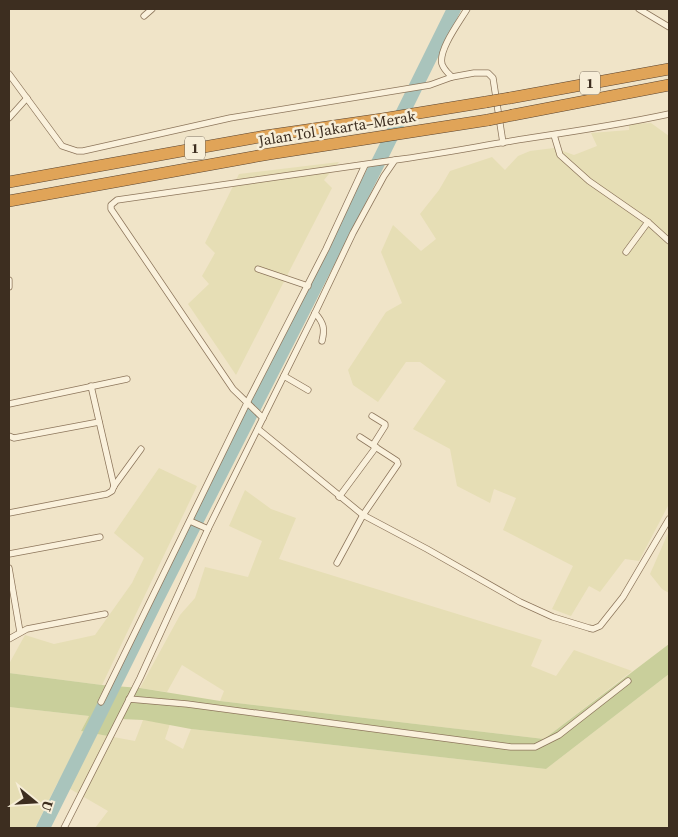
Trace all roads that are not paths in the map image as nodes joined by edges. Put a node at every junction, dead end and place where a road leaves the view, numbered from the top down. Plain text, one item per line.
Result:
1 (152, 9) edge
2 (468, 9) edge
3 (639, 9) edge
4 (144, 16) dead end
5 (669, 27) edge
6 (669, 69) edge
7 (9, 77) edge
8 (452, 77) junction
9 (669, 85) edge
10 (27, 98) junction
11 (669, 114) edge
12 (9, 118) edge
13 (554, 135) junction
14 (503, 143) junction
15 (392, 160) junction
16 (365, 165) junction
17 (9, 182) edge
18 (9, 201) edge
19 (648, 222) junction
20 (669, 241) edge
21 (626, 252) dead end
22 (258, 269) dead end
23 (9, 280) edge
24 (308, 286) junction
25 (9, 287) edge
26 (316, 313) junction
27 (322, 341) dead end
28 (284, 376) junction
29 (127, 379) dead end
30 (91, 386) junction
31 (308, 390) dead end
32 (247, 403) junction
33 (9, 404) edge
34 (372, 416) dead end
35 (262, 418) junction
36 (99, 422) junction
37 (258, 429) junction
38 (9, 436) edge
39 (360, 437) dead end
40 (375, 446) junction
41 (141, 449) dead end
42 (114, 486) junction
43 (339, 497) junction
44 (9, 513) edge
45 (363, 515) junction
46 (669, 519) edge
47 (192, 522) junction
48 (206, 528) junction
49 (100, 537) dead end
50 (9, 554) edge
51 (337, 563) dead end
52 (9, 568) edge
53 (105, 614) dead end
54 (20, 632) junction
55 (9, 639) edge
56 (628, 681) dead end
57 (129, 699) junction
58 (101, 702) dead end
59 (64, 828) edge

1 - 4 street
2 - 8 street
3 - 5 street
6 - 17 highway, Jalan Tol Jakarta–Merak / 1, bridge
7 - 10 street
8 - 10 street
8 - 14 street
9 - 18 highway, Jalan Tol Jakarta–Merak / 1, bridge
10 - 12 street
11 - 13 street
13 - 14 street
13 - 19 street
14 - 15 street
15 - 16 street
15 - 26 street
16 - 24 street
16 - 32 street
19 - 20 street
19 - 21 street
22 - 24 street
23 - 25 street
24 - 32 street
26 - 27 street
26 - 28 street
28 - 31 street
28 - 35 street
29 - 30 street
30 - 33 street
30 - 36 street
32 - 35 street
32 - 47 street
34 - 40 street
35 - 37 street
36 - 38 street
36 - 42 street
37 - 43 street
37 - 48 street
39 - 40 street
40 - 43 street
40 - 45 street
41 - 42 street
42 - 44 street
43 - 45 street
45 - 46 street
45 - 51 street
47 - 48 street
47 - 58 street
48 - 57 street
49 - 50 street
52 - 54 street
53 - 54 street
54 - 55 street
56 - 57 street
57 - 59 street

